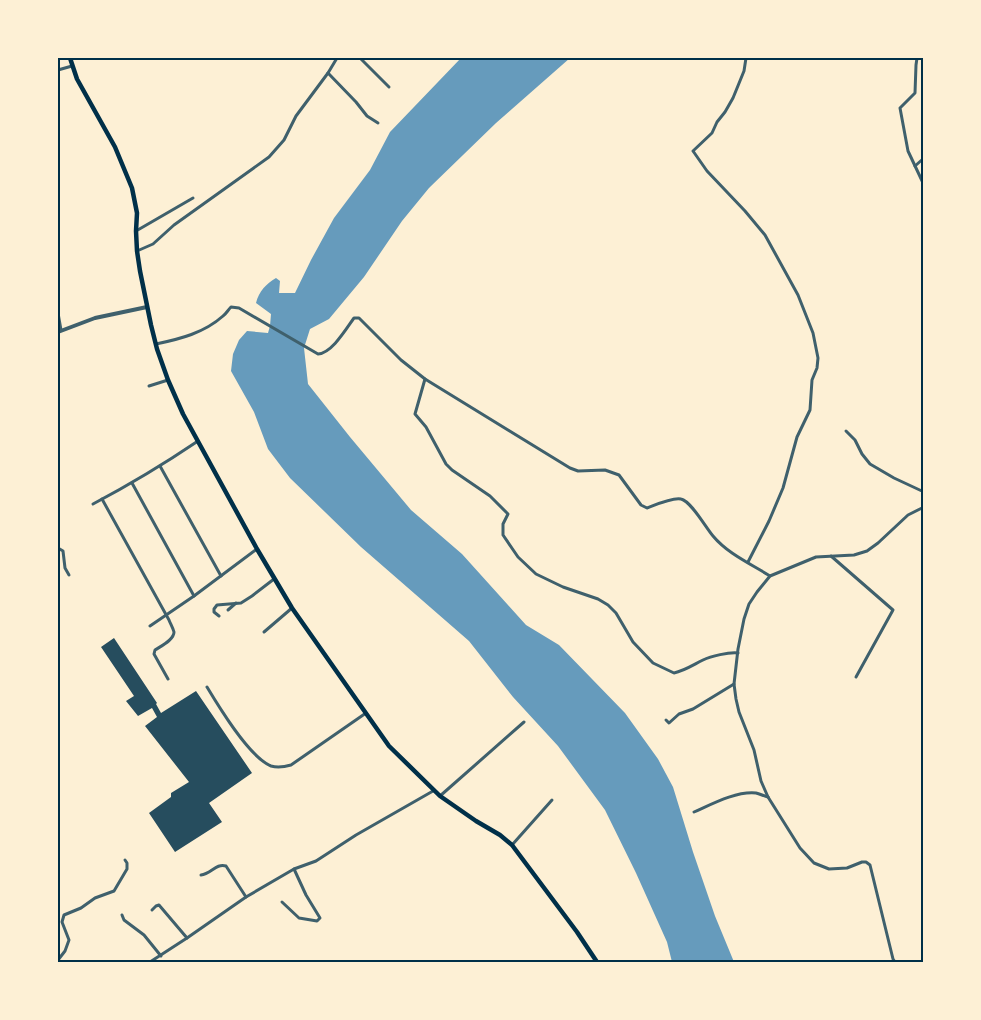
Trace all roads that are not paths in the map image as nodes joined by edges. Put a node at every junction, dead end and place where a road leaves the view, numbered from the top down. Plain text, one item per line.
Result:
1 (70, 58) edge
2 (338, 58) edge
3 (360, 58) edge
4 (746, 58) edge
5 (917, 58) edge
6 (72, 66) junction
7 (58, 70) edge
8 (328, 73) junction
9 (389, 87) dead end
10 (378, 123) dead end
11 (924, 158) edge
12 (915, 166) junction
13 (924, 185) edge
14 (193, 198) dead end
15 (136, 232) junction
16 (137, 251) junction
17 (147, 307) junction
18 (58, 314) edge
19 (59, 331) edge
20 (156, 344) junction
21 (426, 379) junction
22 (168, 380) junction
23 (149, 386) dead end
24 (846, 431) dead end
25 (198, 441) junction
26 (160, 466) junction
27 (132, 483) junction
28 (924, 492) edge
29 (102, 499) junction
30 (93, 504) dead end
31 (924, 507) edge
32 (58, 548) edge
33 (257, 549) junction
34 (831, 556) junction
35 (748, 562) junction
36 (69, 576) dead end
37 (221, 576) junction
38 (770, 576) junction
39 (274, 579) junction
40 (194, 596) junction
41 (236, 603) junction
42 (292, 608) junction
43 (228, 610) dead end
44 (166, 615) junction
45 (219, 616) dead end
46 (150, 626) dead end
47 (264, 632) dead end
48 (738, 653) junction
49 (856, 677) dead end
50 (168, 679) dead end
51 (734, 684) junction
52 (207, 686) dead end
53 (366, 713) junction
54 (666, 720) dead end
55 (524, 722) dead end
56 (433, 791) junction
57 (440, 796) junction
58 (768, 797) junction
59 (552, 800) dead end
60 (694, 812) dead end
61 (512, 845) junction
62 (125, 860) dead end
63 (294, 869) junction
64 (201, 875) dead end
65 (246, 897) junction
66 (282, 902) dead end
67 (152, 910) dead end
68 (122, 914) dead end
69 (187, 938) junction
70 (161, 956) junction
71 (58, 960) edge
72 (150, 962) edge
73 (597, 962) edge
74 (895, 962) edge

1 - 6 main road
2 - 8 street
3 - 9 street
4 - 35 street
5 - 12 street
6 - 7 street
6 - 15 main road
8 - 10 street
8 - 16 street
11 - 12 street
12 - 13 street
14 - 15 street
15 - 16 main road
16 - 17 main road
17 - 19 street
17 - 20 main road
18 - 19 street
20 - 21 street
20 - 22 main road
21 - 35 street
21 - 48 street
22 - 23 street
22 - 25 main road
24 - 28 street
25 - 26 street
25 - 33 main road
26 - 27 street
26 - 37 street
27 - 29 street
27 - 40 street
29 - 30 street
29 - 44 street
31 - 34 street
32 - 36 street
33 - 37 street
33 - 39 main road
34 - 38 street
34 - 49 street
35 - 38 street
37 - 40 street
38 - 48 street
39 - 41 street
39 - 42 main road
40 - 44 street
41 - 43 street
41 - 45 street
42 - 47 street
42 - 53 main road
44 - 46 street
44 - 50 street
48 - 51 street
51 - 54 street
51 - 58 street
52 - 53 street
53 - 56 main road
55 - 57 street
56 - 57 main road
56 - 63 street
57 - 61 main road
58 - 60 street
58 - 74 street
59 - 61 street
61 - 73 main road
62 - 71 street
63 - 65 street
63 - 66 street
64 - 65 street
65 - 69 street
67 - 69 street
68 - 70 street
69 - 70 street
70 - 72 street

